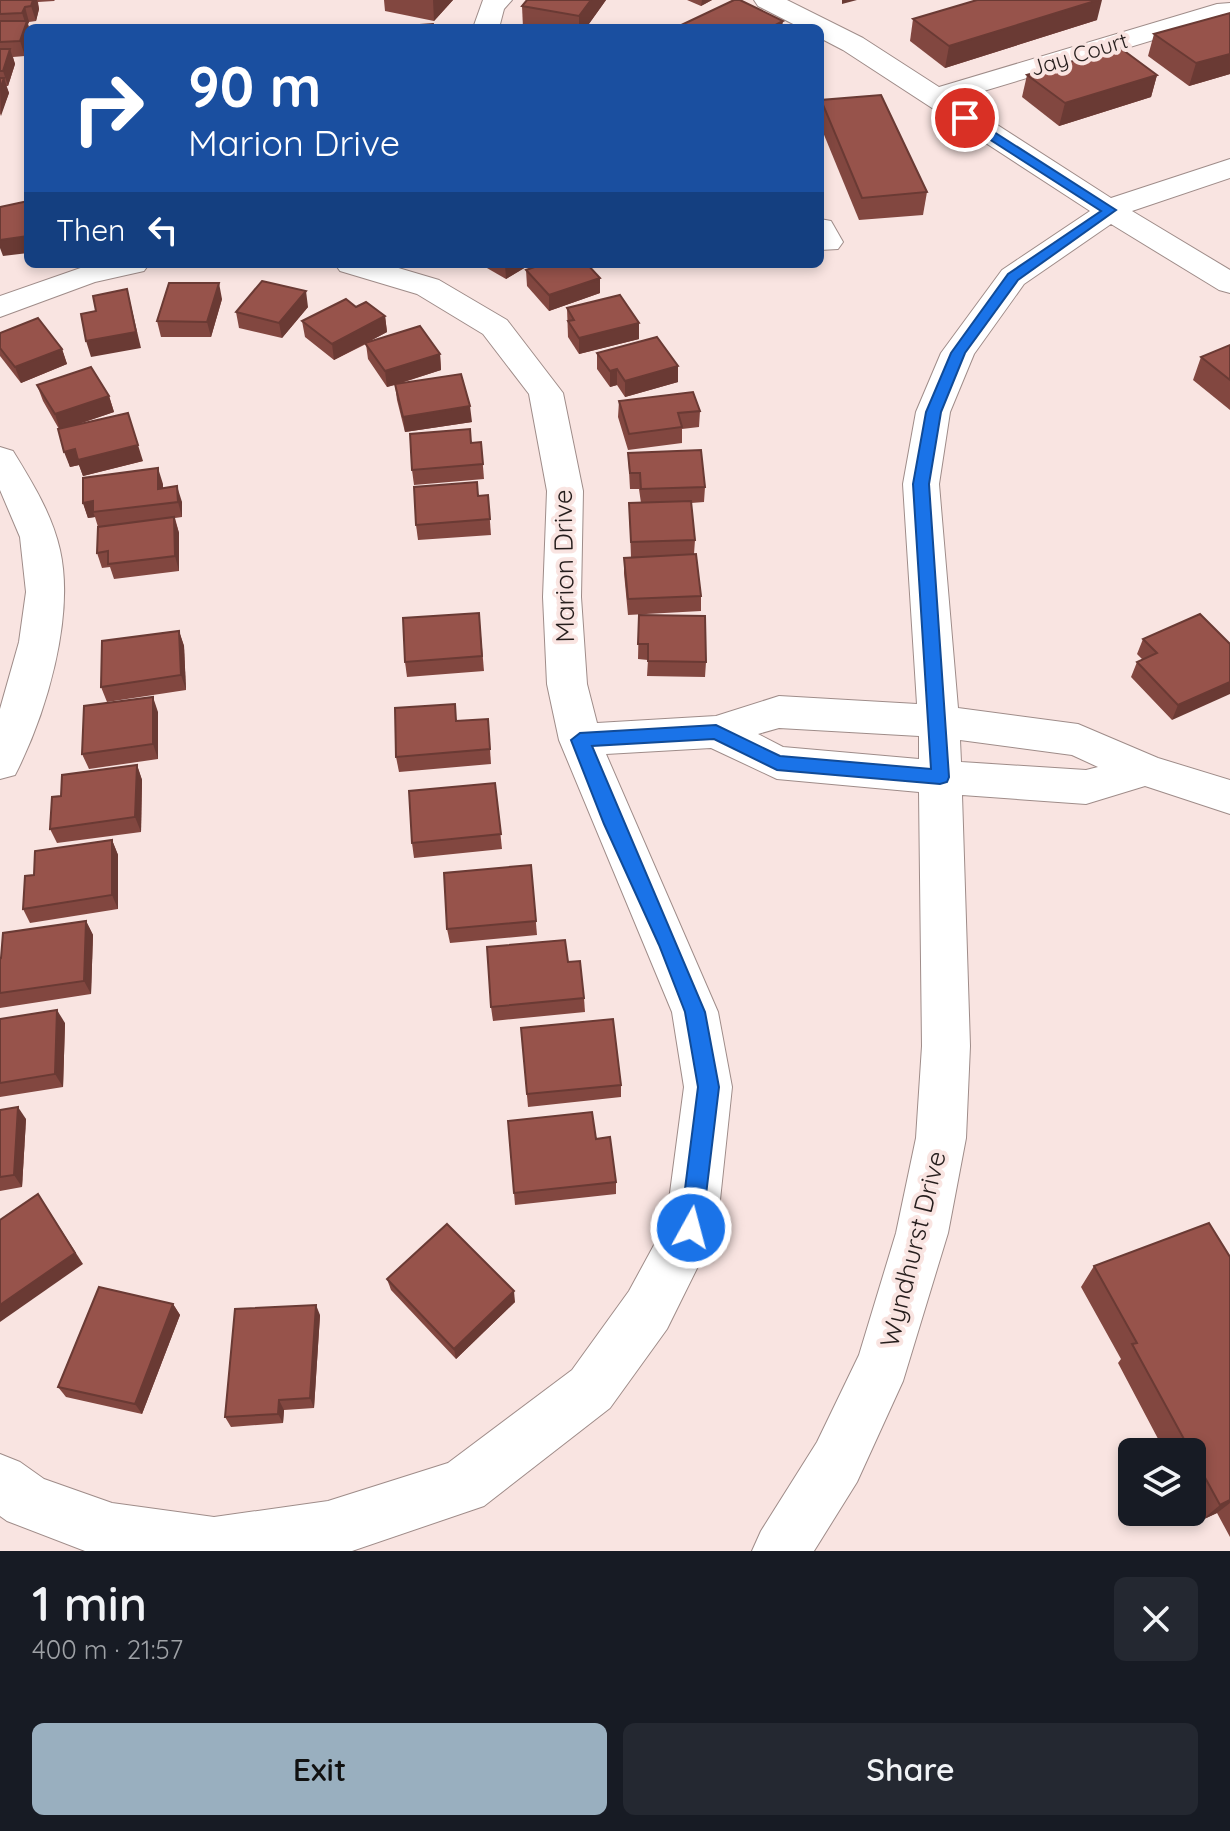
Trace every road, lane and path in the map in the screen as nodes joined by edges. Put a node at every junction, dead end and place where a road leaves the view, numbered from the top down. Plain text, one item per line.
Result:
1 (499, 0) edge
2 (767, 0) edge
3 (1226, 10) edge
4 (487, 24) edge
5 (814, 24) edge
6 (824, 29) edge
7 (853, 44) junction
8 (824, 56) edge
9 (932, 98) junction
10 (1230, 168) edge
11 (1109, 210) junction
12 (116, 268) edge
13 (364, 268) edge
14 (1230, 283) edge
15 (0, 307) edge
16 (0, 459) edge
17 (939, 721) junction
18 (716, 732) junction
19 (580, 740) junction
20 (0, 763) edge
21 (1145, 770) junction
22 (940, 777) junction
23 (1230, 797) edge
24 (0, 1482) edge
25 (781, 1551) edge

1 - 4 street
2 - 5 street
3 - 9 street, Jay Court
6 - 7 street
7 - 8 street
7 - 9 street
9 - 11 street
10 - 11 street, Wyndhurst Drive
11 - 14 street
11 - 17 street, Wyndhurst Drive
12 - 15 street
13 - 19 street, Marion Drive
16 - 20 street
17 - 18 street
17 - 21 street
17 - 22 street, Wyndhurst Drive
18 - 19 street
18 - 22 street
19 - 24 street, Marion Drive
21 - 22 street
21 - 23 street
22 - 25 street, Wyndhurst Drive

